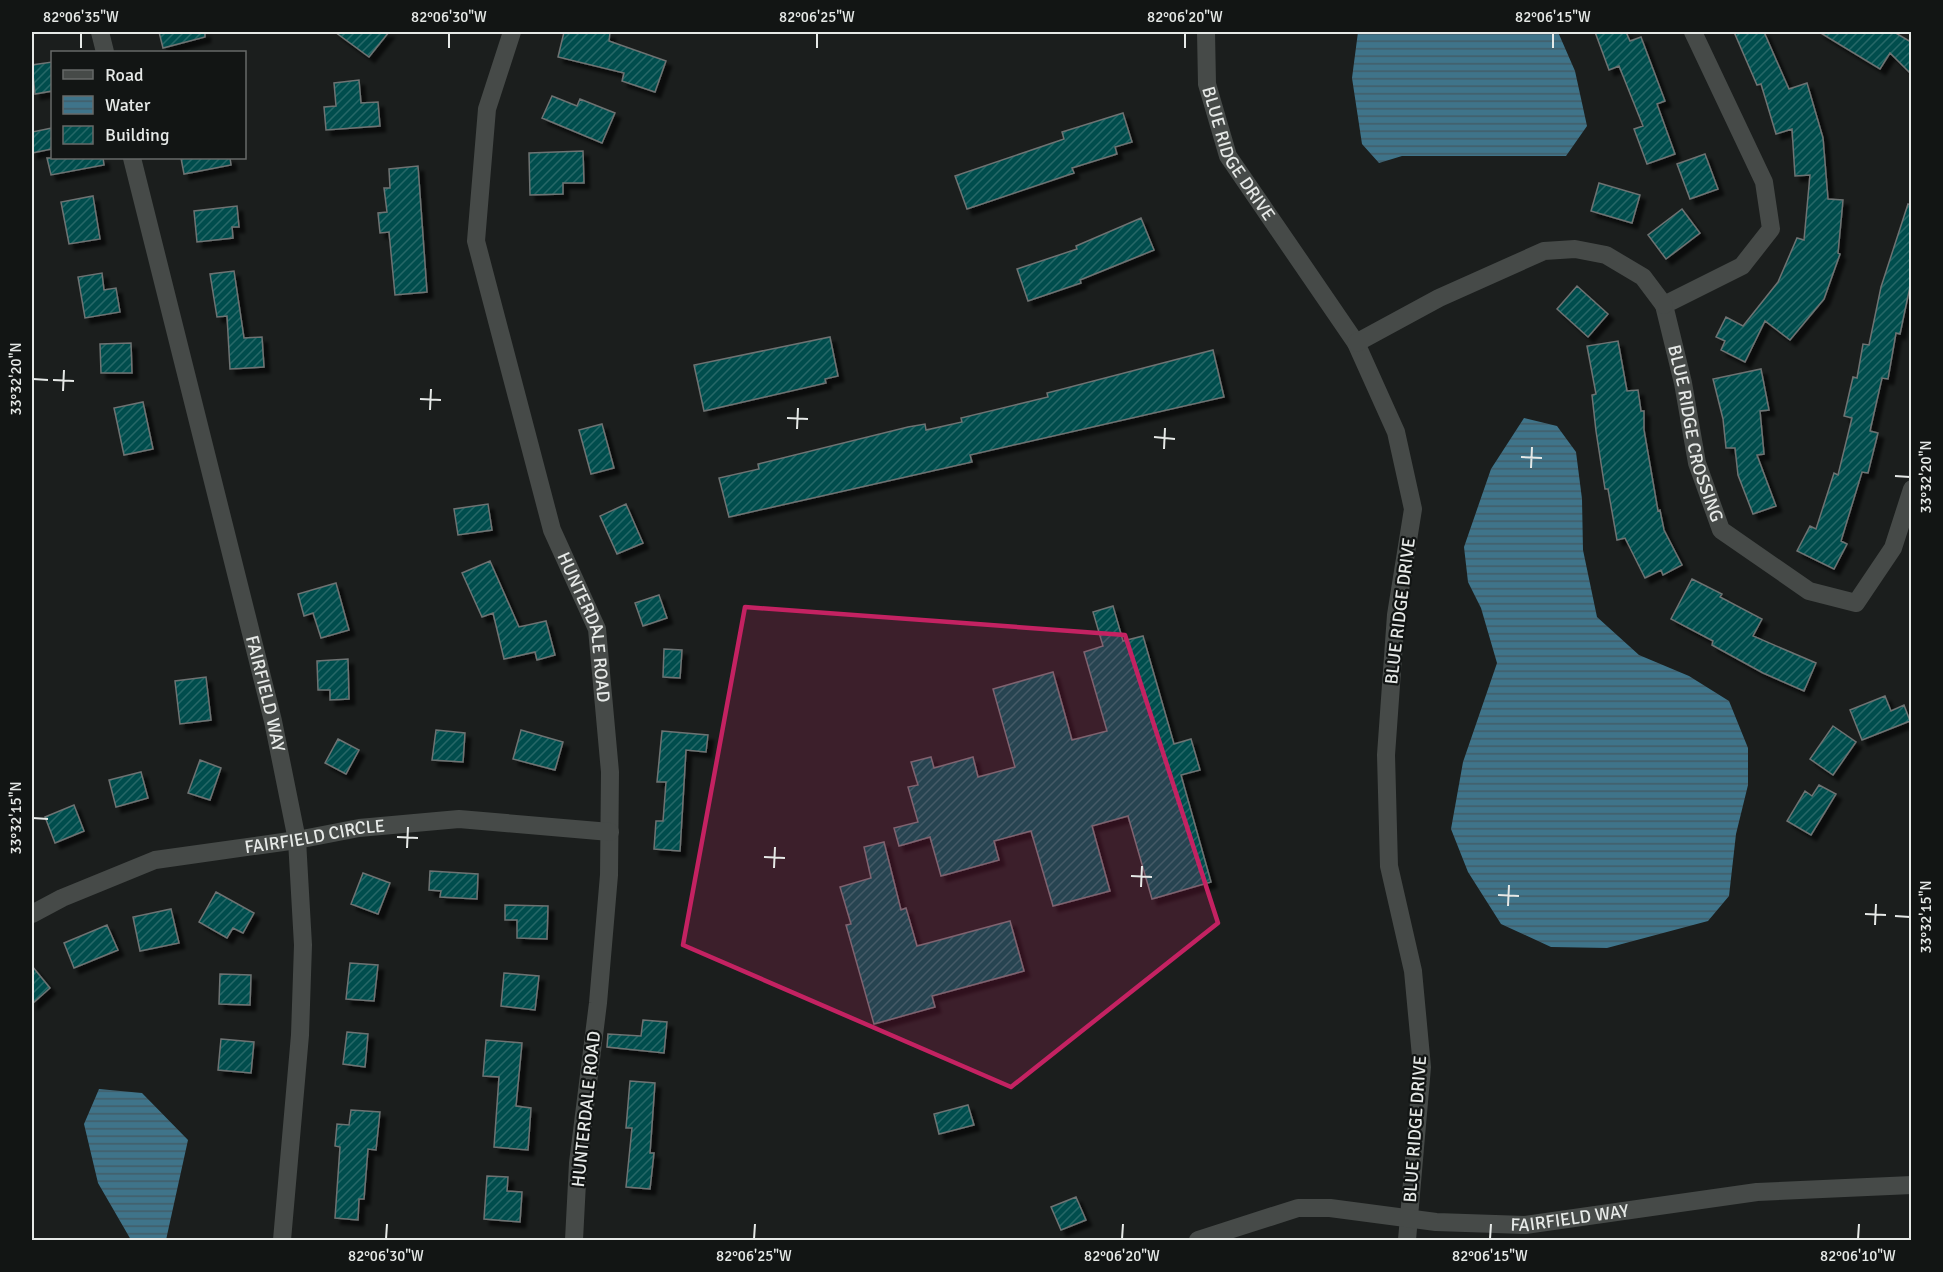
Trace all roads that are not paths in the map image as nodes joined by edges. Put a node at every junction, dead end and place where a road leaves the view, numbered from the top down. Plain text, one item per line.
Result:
1 (100, 32) edge
2 (512, 32) edge
3 (1206, 32) edge
4 (1693, 32) edge
5 (105, 51) edge
6 (132, 159) edge
7 (1664, 305) junction
8 (1356, 343) junction
9 (1911, 489) edge
10 (610, 832) junction
11 (297, 840) junction
12 (32, 914) edge
13 (1911, 1185) edge
14 (1410, 1217) junction
15 (282, 1240) edge
16 (574, 1240) edge
17 (1198, 1240) edge
18 (1407, 1240) edge

1 - 5 street
2 - 10 street, HUNTERDALE ROAD
3 - 8 street, BLUE RIDGE DRIVE
4 - 7 street
6 - 11 street, FAIRFIELD WAY
7 - 8 street, BLUE RIDGE CROSSING
7 - 9 street, BLUE RIDGE CROSSING
8 - 14 street, BLUE RIDGE DRIVE
10 - 11 street, FAIRFIELD CIRCLE
10 - 16 street, HUNTERDALE ROAD
11 - 12 street, FAIRFIELD CIRCLE
11 - 15 street, FAIRFIELD WAY
13 - 14 street, FAIRFIELD WAY
14 - 17 street, FAIRFIELD WAY
14 - 18 street, BLUE RIDGE DRIVE

